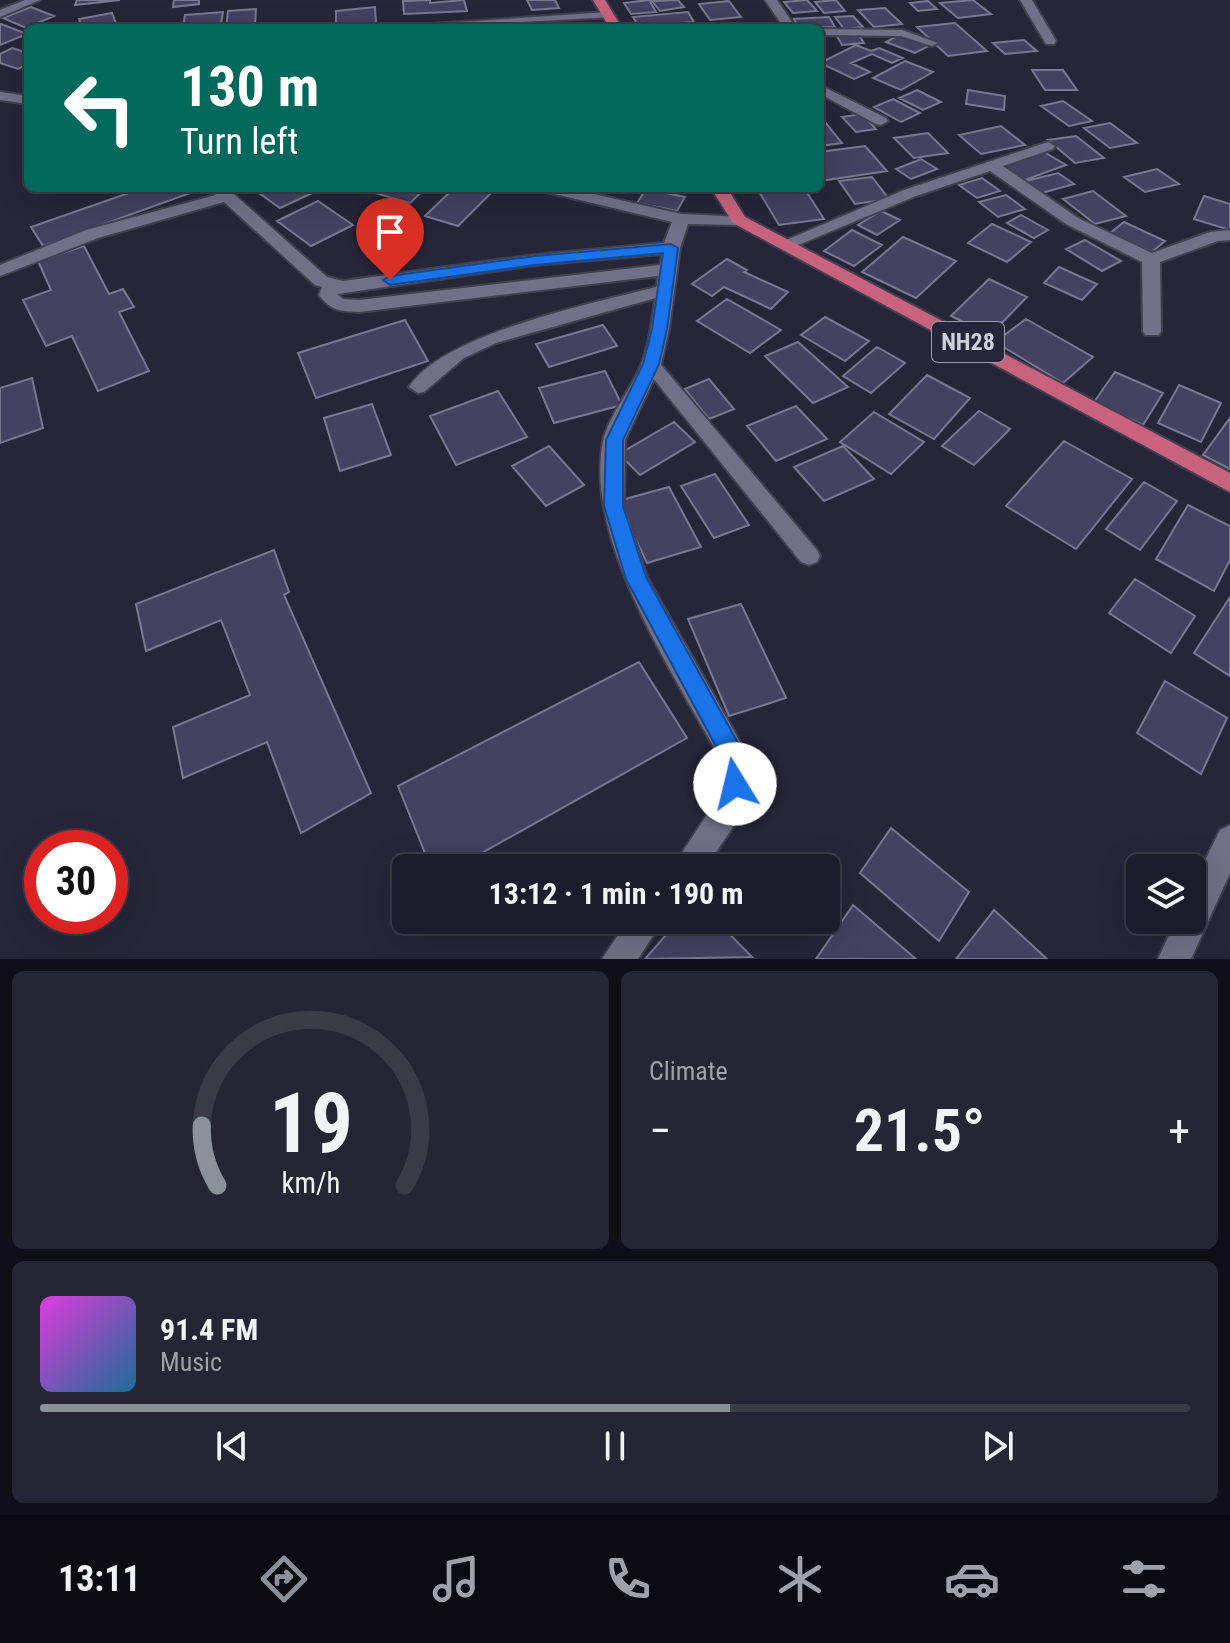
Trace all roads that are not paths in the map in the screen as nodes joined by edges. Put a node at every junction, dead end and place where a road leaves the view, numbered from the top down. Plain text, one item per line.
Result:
1 (35, 0) edge
2 (599, 0) edge
3 (771, 0) edge
4 (1026, 0) edge
5 (0, 14) edge
6 (608, 15) junction
7 (461, 24) edge
8 (614, 24) edge
9 (787, 24) edge
10 (824, 32) edge
11 (1050, 41) dead end
12 (932, 43) dead end
13 (824, 91) edge
14 (0, 96) edge
15 (24, 99) edge
16 (881, 121) dead end
17 (1048, 146) dead end
18 (993, 166) junction
19 (222, 192) edge
20 (565, 192) edge
21 (722, 192) edge
22 (681, 219) junction
23 (739, 220) junction
24 (1230, 235) edge
25 (785, 244) junction
26 (1151, 259) junction
27 (668, 269) junction
28 (0, 271) edge
29 (1152, 331) dead end
30 (651, 364) junction
31 (418, 387) dead end
32 (1230, 483) edge
33 (809, 556) dead end
34 (1230, 840) edge
35 (697, 854) edge
36 (637, 934) edge
37 (618, 959) edge
38 (1174, 959) edge

1 - 5 lane
2 - 6 highway
3 - 9 street
4 - 11 street
6 - 7 lane
6 - 8 highway
10 - 12 lane
13 - 16 street
14 - 15 street
17 - 18 street
18 - 25 street
18 - 26 street
19 - 27 street
19 - 28 street
20 - 22 street
21 - 23 highway
22 - 23 street
22 - 27 street
23 - 25 highway, NH28
24 - 26 street
25 - 32 highway, NH28
26 - 29 street
27 - 30 street
27 - 31 lane
30 - 33 lane
30 - 35 street
34 - 38 street
36 - 37 street

